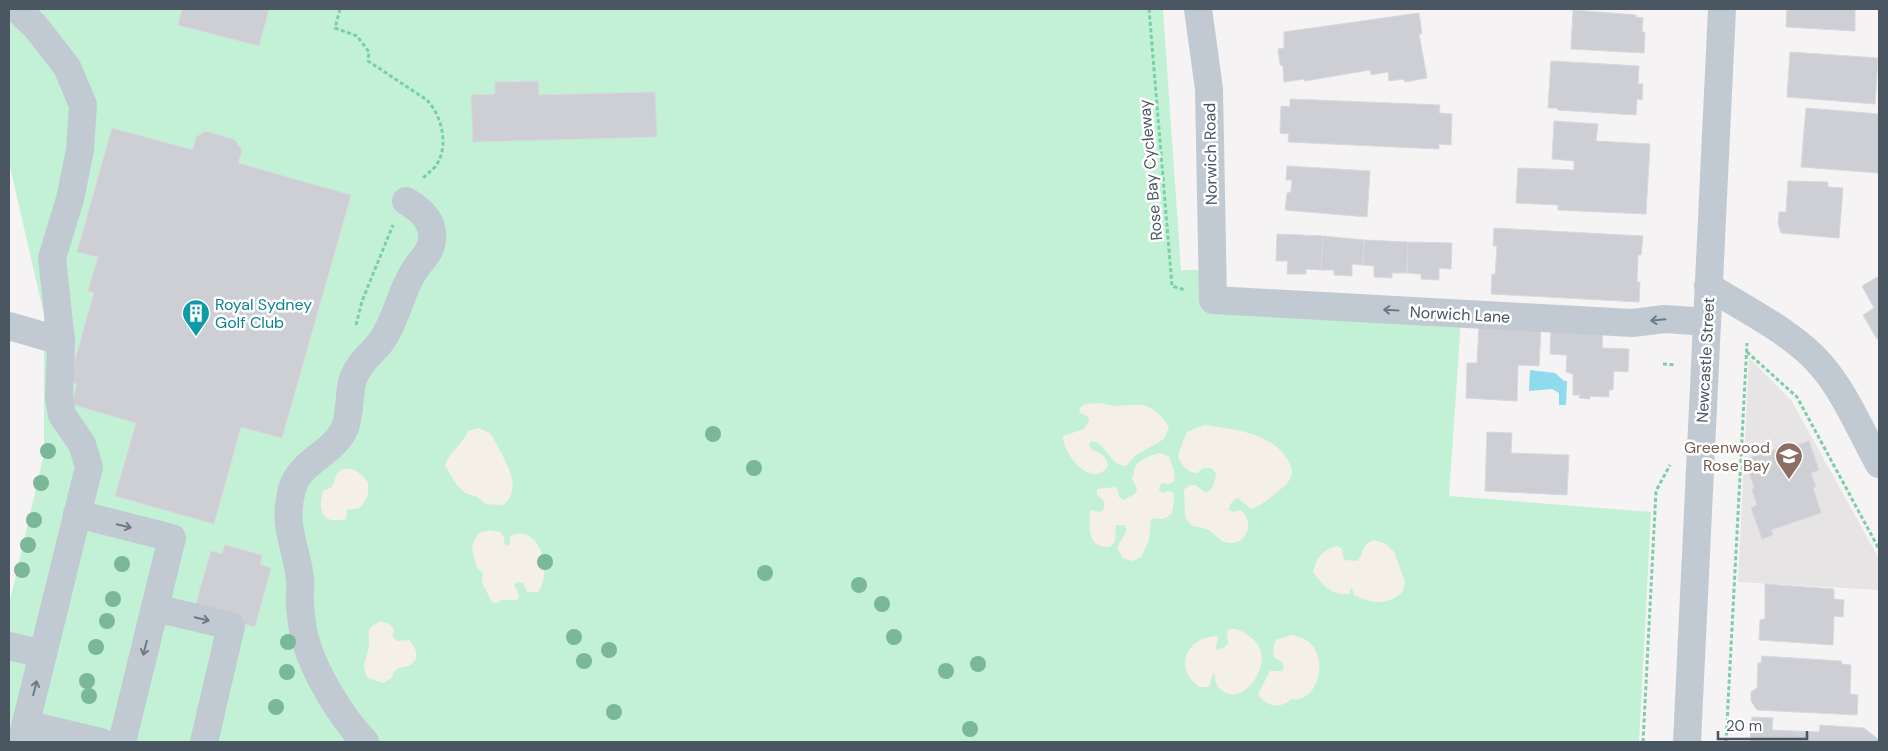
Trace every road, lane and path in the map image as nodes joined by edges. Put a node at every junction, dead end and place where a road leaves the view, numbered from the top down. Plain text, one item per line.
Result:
1 (17, 9) edge
2 (340, 9) edge
3 (1149, 9) edge
4 (1198, 9) edge
5 (1722, 9) edge
6 (386, 72) dead end
7 (406, 201) dead end
8 (1708, 286) junction
9 (1213, 300) junction
10 (1748, 311) junction
11 (1707, 322) junction
12 (9, 326) edge
13 (61, 341) junction
14 (1746, 352) junction
15 (1679, 357) dead end
16 (1663, 364) dead end
17 (1678, 365) junction
18 (1678, 374) dead end
19 (1673, 460) dead end
20 (1879, 464) edge
21 (75, 524) junction
22 (1879, 549) edge
23 (146, 551) dead end
24 (155, 608) junction
25 (9, 646) edge
26 (43, 654) junction
27 (31, 733) edge
28 (101, 742) edge
29 (122, 742) edge
30 (204, 742) edge
31 (364, 742) edge
32 (1643, 742) edge
33 (1687, 742) edge
34 (1726, 742) edge

1 - 13 street
2 - 6 path
3 - 9 path, Rose Bay Cycleway
4 - 9 street, Norwich Road
5 - 8 street, Newcastle Street
7 - 31 street
8 - 10 street
8 - 11 street, Newcastle Street
11 -> 9 street, Norwich Lane
10 - 14 path
10 - 20 street
11 - 33 street, Newcastle Street
12 - 13 street
13 - 21 street
14 - 22 path
14 - 34 path
15 - 17 path
16 - 17 path
17 - 18 path
19 - 32 path
21 - 23 street
21 -> 24 street
21 - 26 street
24 -> 29 street
24 -> 30 street
25 - 26 street
27 -> 26 street
27 - 28 street

